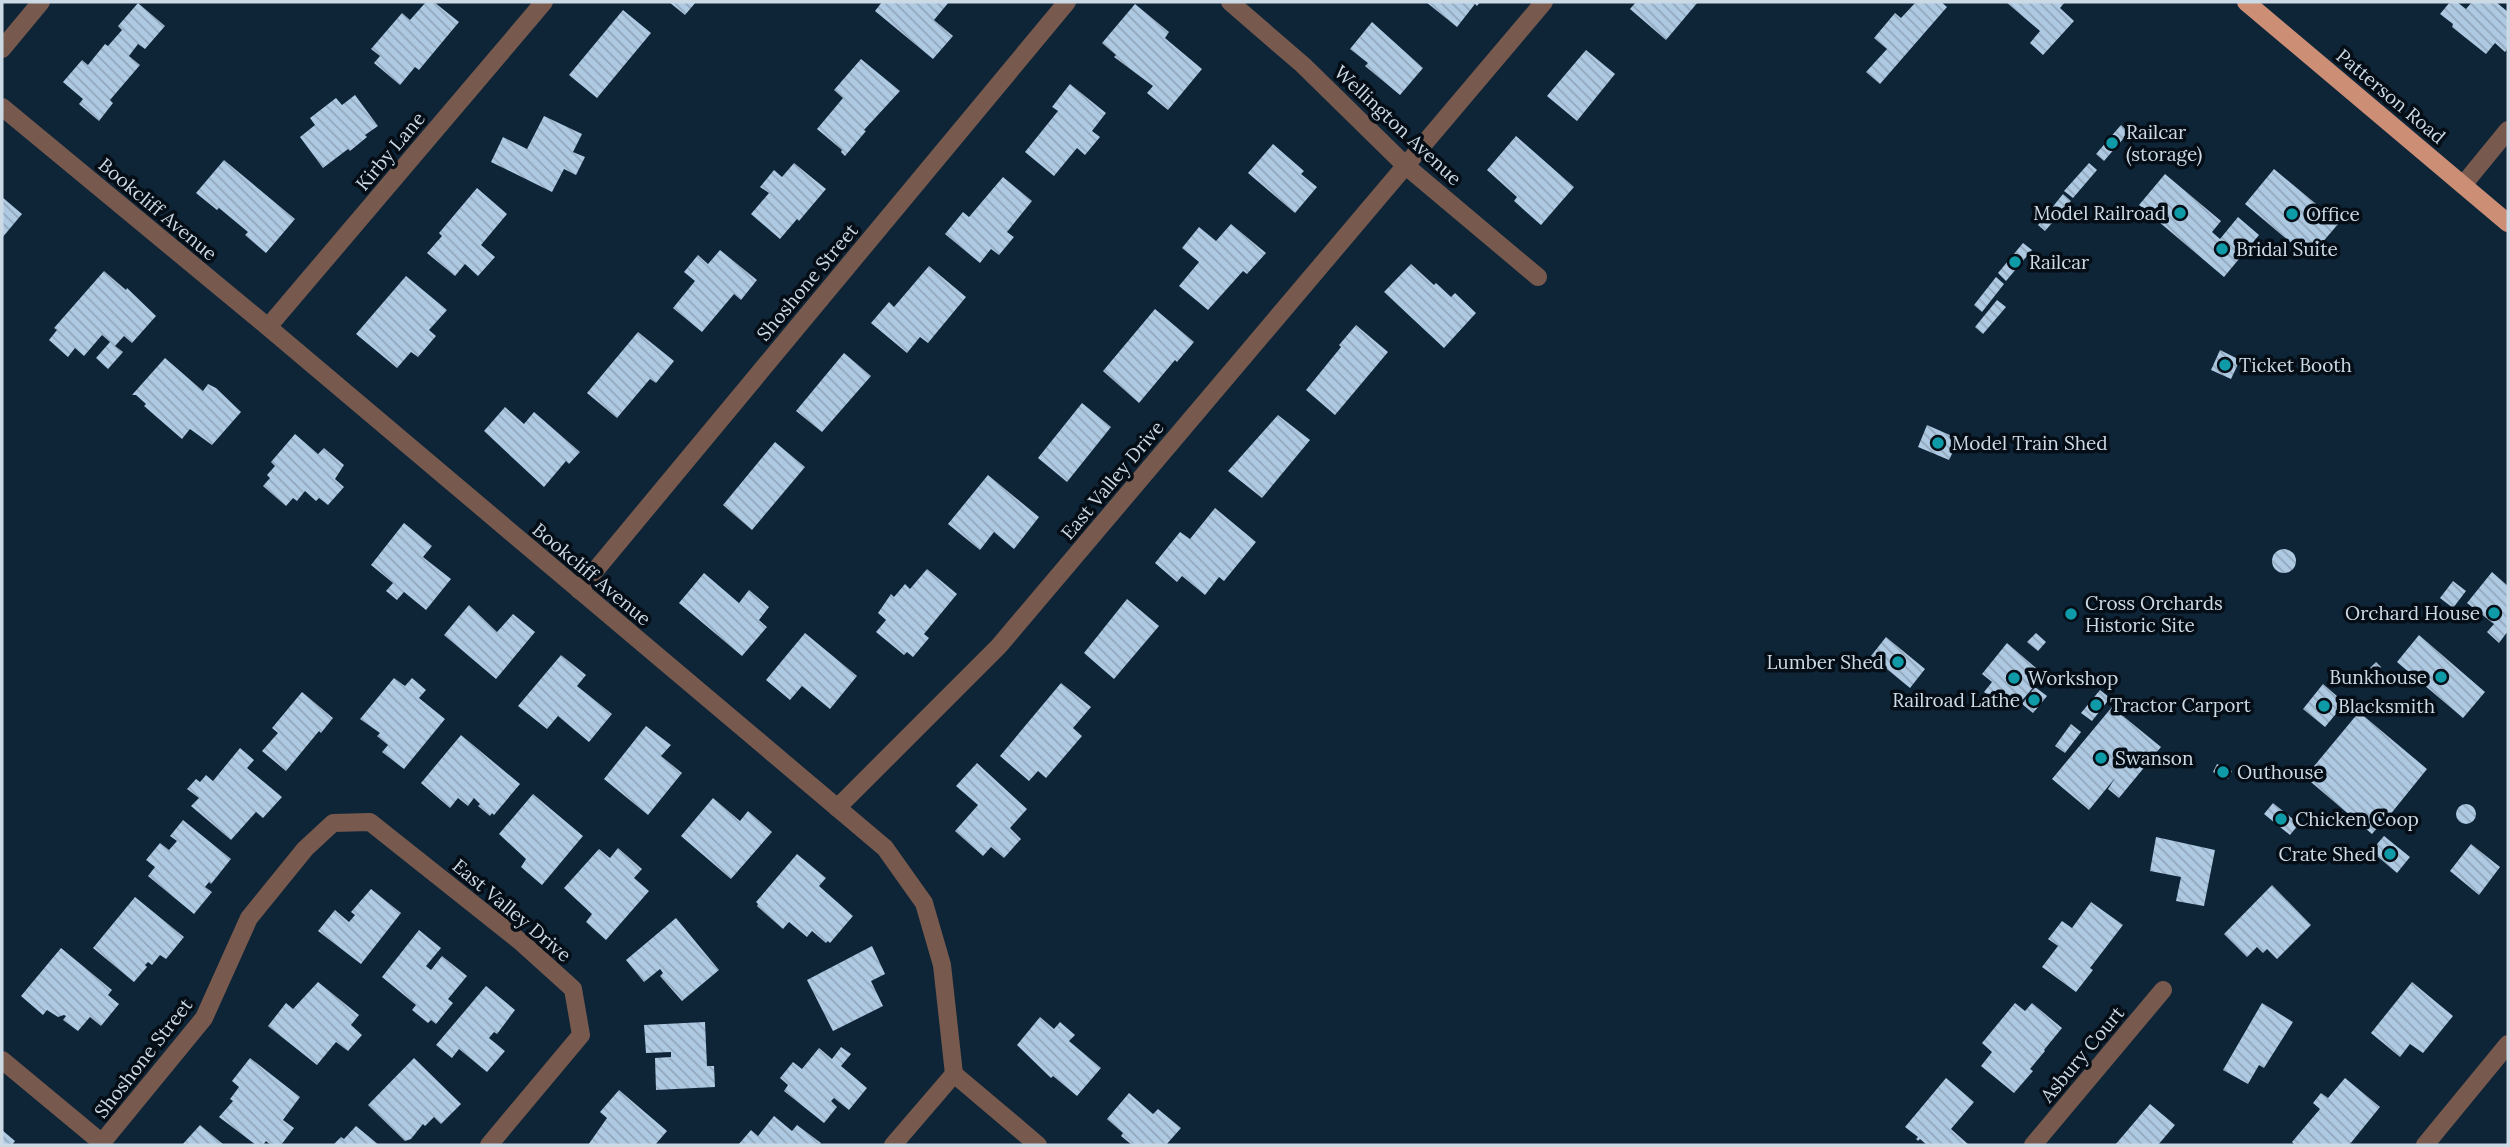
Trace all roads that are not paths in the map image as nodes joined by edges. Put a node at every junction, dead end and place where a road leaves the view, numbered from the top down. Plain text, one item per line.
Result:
1 (41, 2) edge
2 (544, 2) edge
3 (1067, 2) edge
4 (1230, 2) edge
5 (1544, 2) edge
6 (2246, 2) edge
7 (2, 49) edge
8 (2, 107) edge
9 (2508, 130) edge
10 (1406, 166) junction
11 (2463, 184) junction
12 (2508, 223) edge
13 (1538, 277) dead end
14 (268, 327) junction
15 (579, 590) junction
16 (837, 808) junction
17 (333, 823) joint
18 (2163, 990) dead end
19 (2508, 1044) edge
20 (2, 1060) edge
21 (954, 1073) junction
22 (101, 1144) edge
23 (489, 1145) edge
24 (894, 1145) edge
25 (1038, 1145) edge
26 (2034, 1145) edge
27 (2425, 1145) edge

1 - 7 street
2 - 14 street, Kirby Lane
3 - 15 street, Shoshone Street
4 - 10 street, Wellington Avenue
5 - 10 street, East Valley Drive
6 - 11 main road, Patterson Road
8 - 14 street, Bookcliff Avenue
9 - 11 street
10 - 13 street, Wellington Avenue
10 - 16 street, East Valley Drive
11 - 12 main road, Patterson Road
14 - 15 street, Bookcliff Avenue
15 - 16 street, Bookcliff Avenue
16 - 21 street, Bookcliff Avenue
17 - 22 street, Shoshone Street
17 - 23 street, East Valley Drive
18 - 26 street, Asbury Court
19 - 27 street
20 - 22 street
21 - 24 street
21 - 25 street

